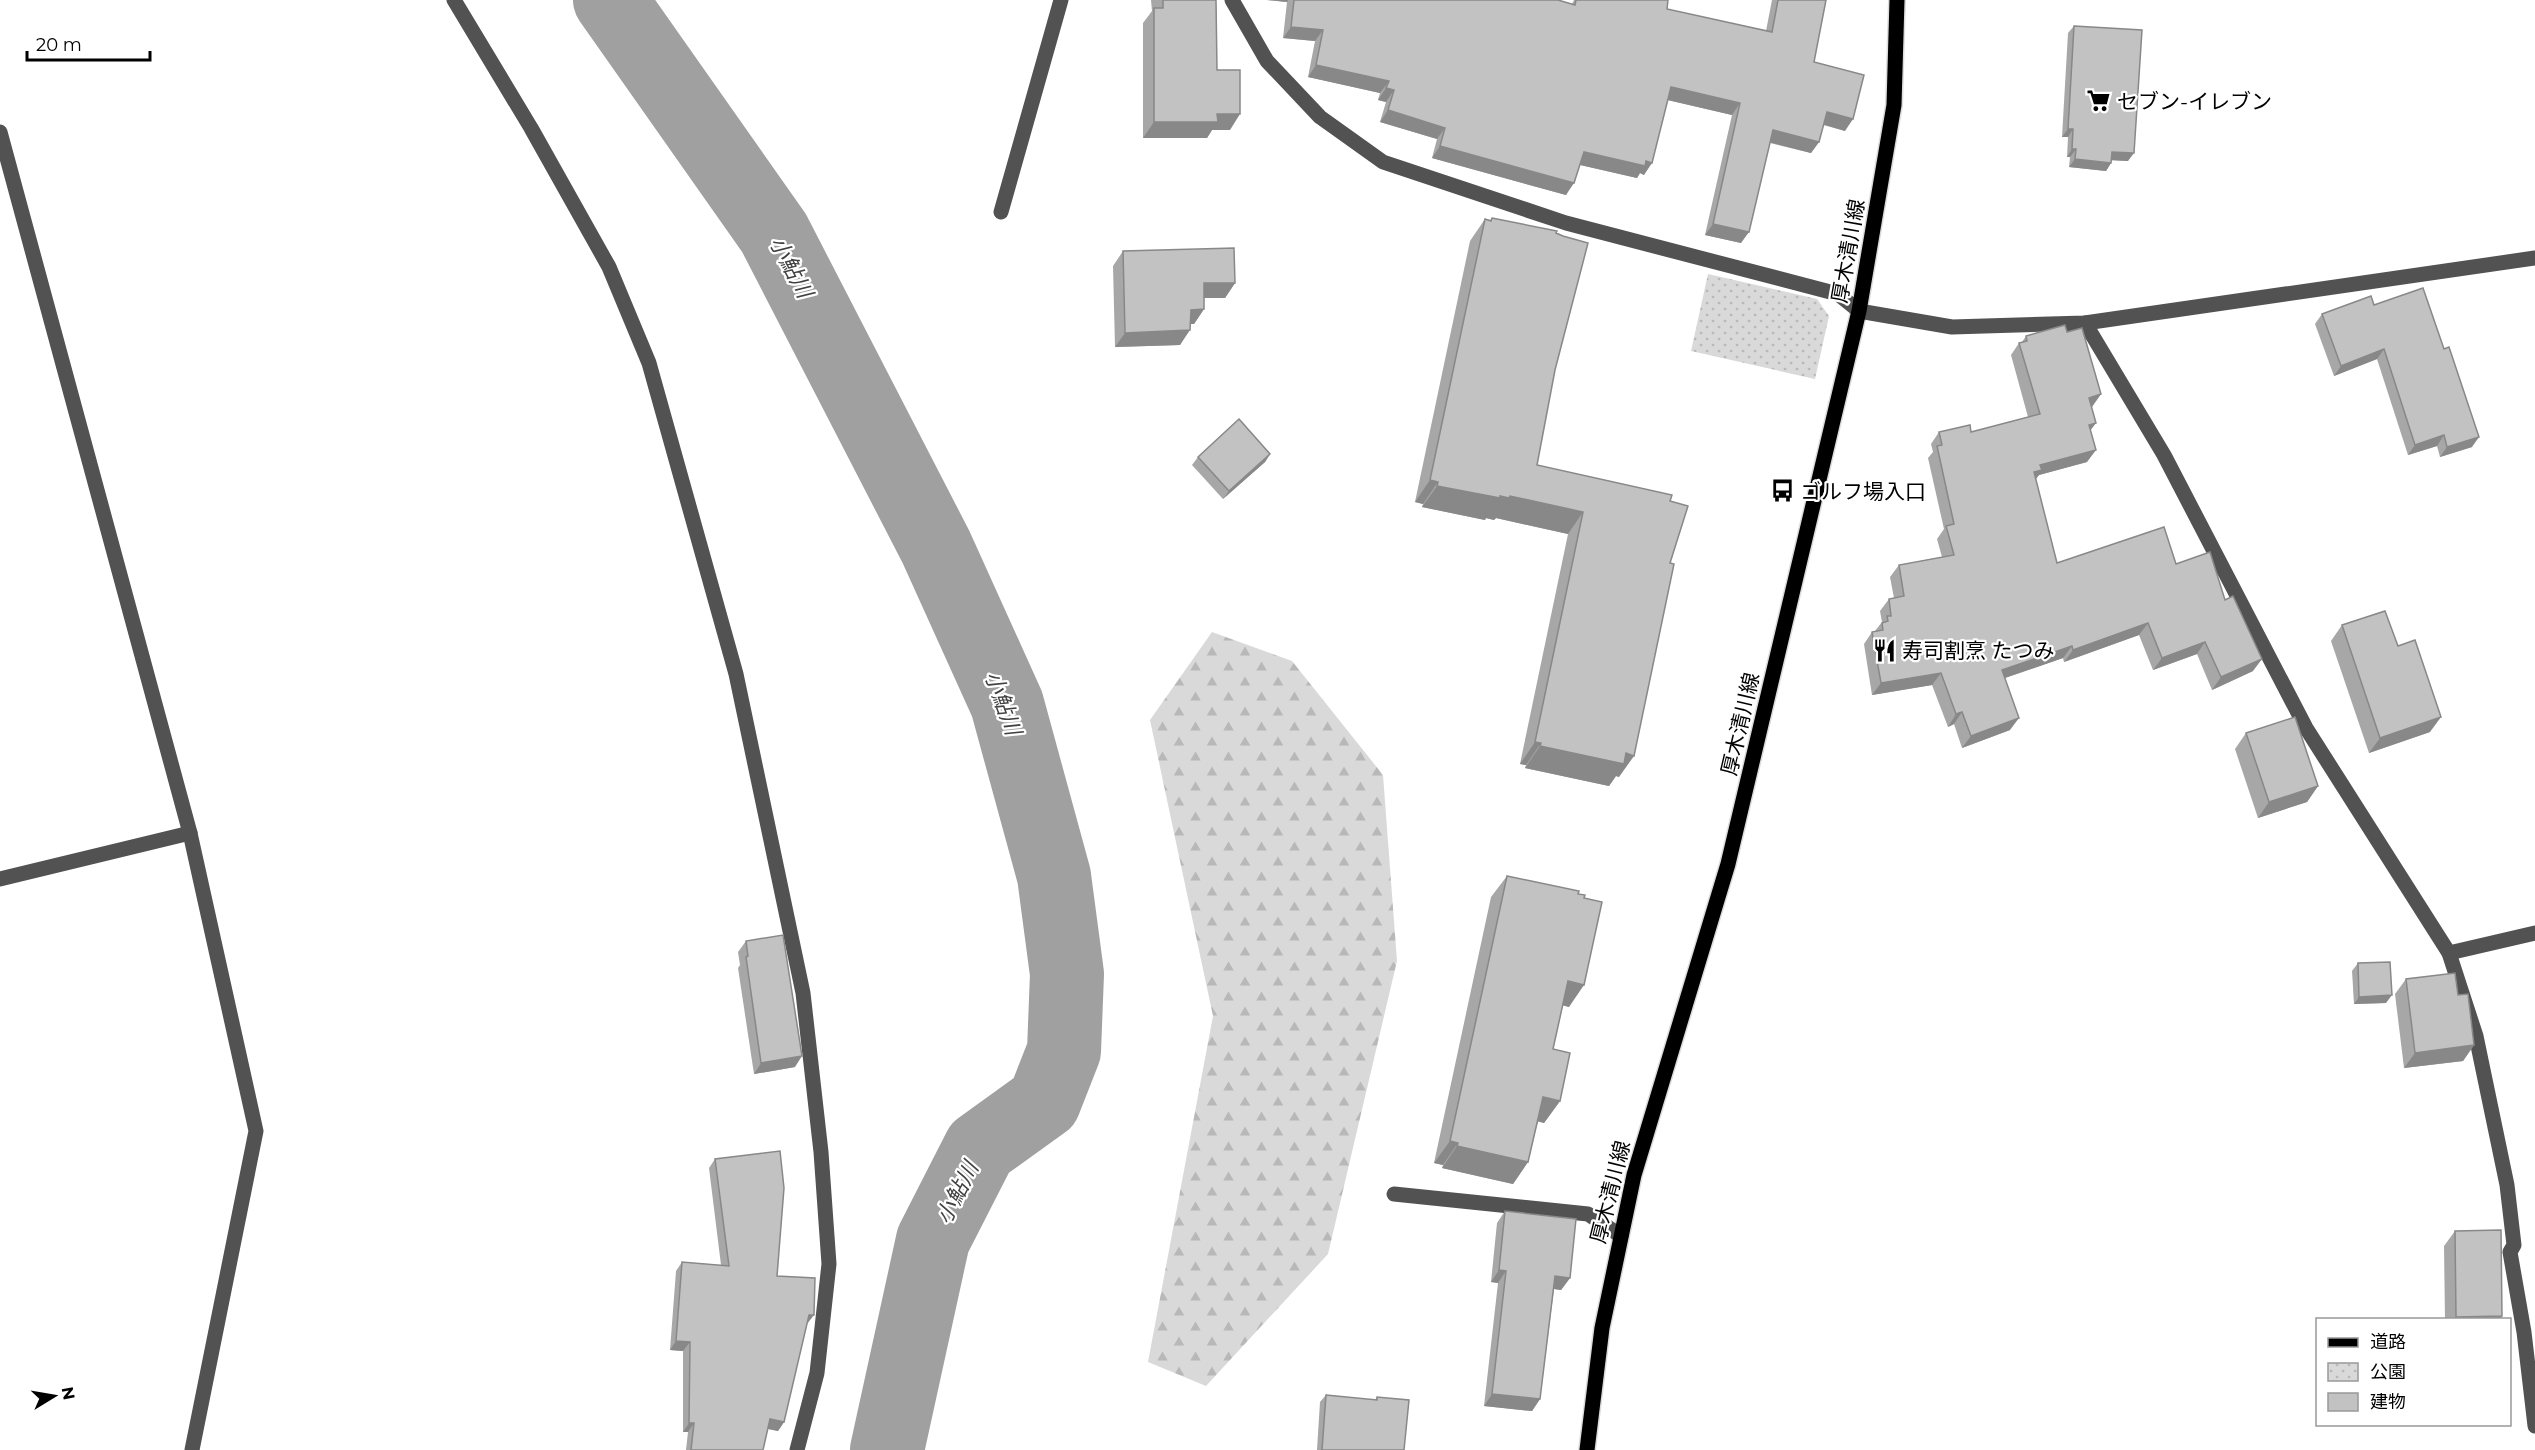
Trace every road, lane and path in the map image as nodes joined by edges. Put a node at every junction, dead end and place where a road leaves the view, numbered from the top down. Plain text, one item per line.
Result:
1 (454, 0) edge
2 (1061, 0) edge
3 (1232, 0) edge
4 (1897, 0) edge
5 (0, 132) edge
6 (1001, 212) dead end
7 (2535, 258) edge
8 (1859, 311) junction
9 (2085, 323) junction
10 (190, 833) junction
11 (0, 879) edge
12 (2535, 933) edge
13 (2449, 953) junction
14 (1394, 1194) dead end
15 (1620, 1236) junction
16 (2535, 1426) edge
17 (192, 1450) edge
18 (797, 1450) edge
19 (1587, 1450) edge

1 - 18 street
2 - 6 street
3 - 8 street
4 - 8 main road, 厚木清川線
5 - 10 street
7 - 9 street
8 - 9 street
8 - 15 main road, 厚木清川線
9 - 13 street
10 - 11 street
10 - 17 street
12 - 13 street
13 - 16 street
14 - 15 street
15 - 19 main road, 厚木清川線

